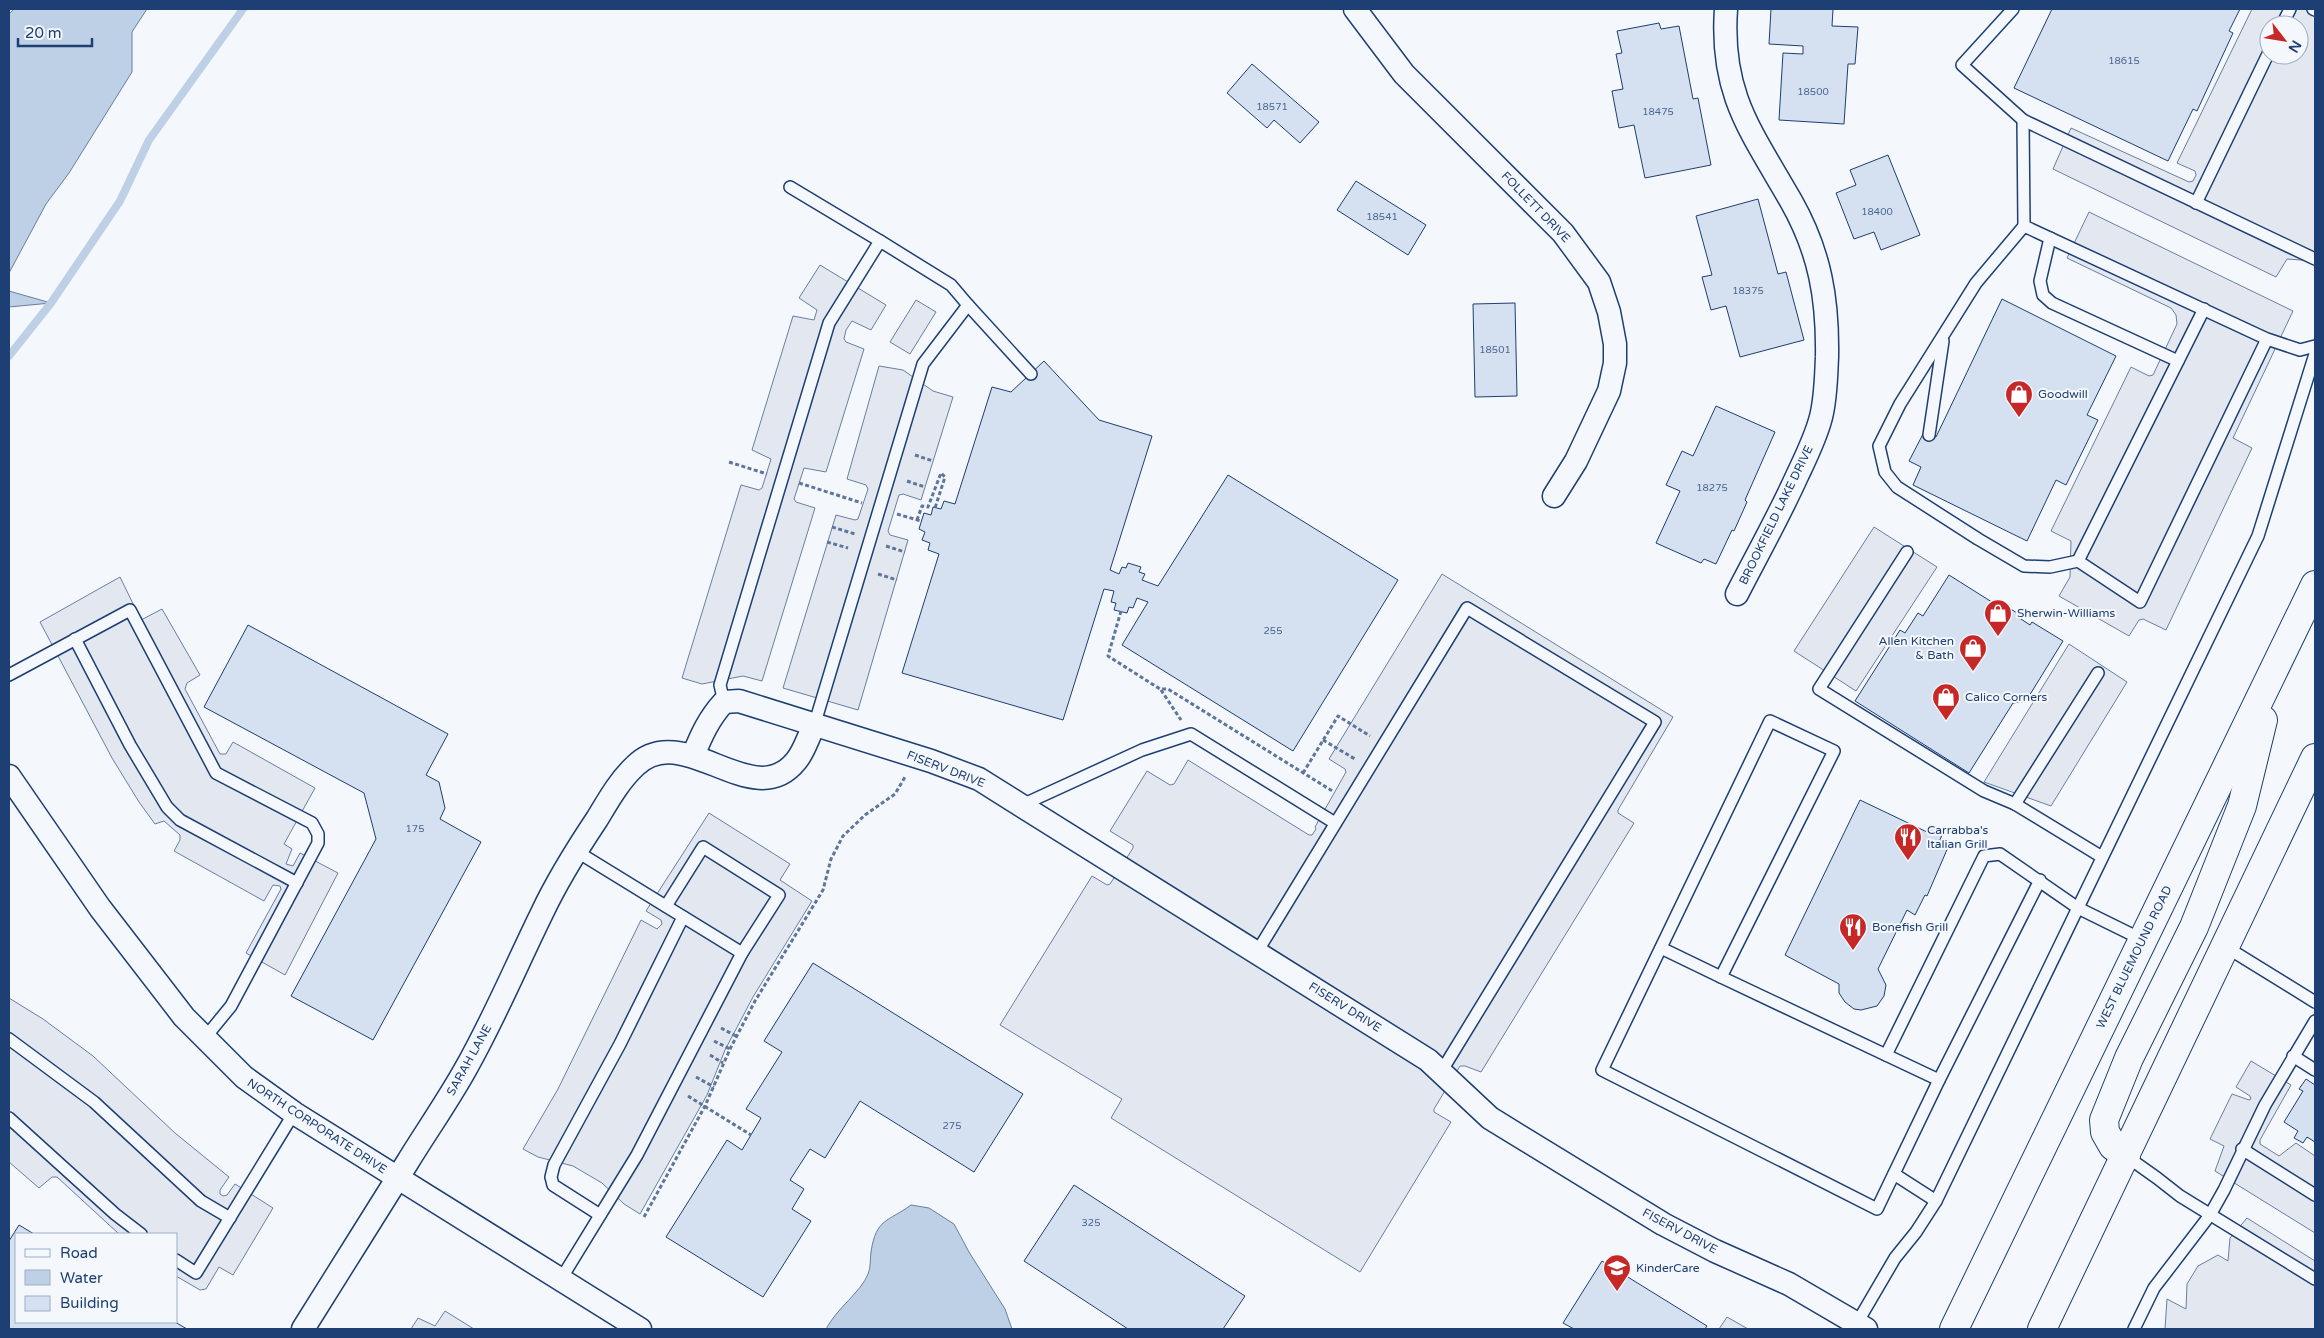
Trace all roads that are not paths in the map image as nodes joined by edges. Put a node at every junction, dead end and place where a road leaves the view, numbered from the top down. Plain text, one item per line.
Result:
1 (1355, 9) edge
2 (1726, 9) edge
3 (2013, 9) edge
4 (2263, 65) edge
5 (2023, 120) junction
6 (790, 187) dead end
7 (2196, 203) junction
8 (2024, 226) junction
9 (2050, 238) junction
10 (880, 241) junction
11 (2315, 259) edge
12 (968, 305) junction
13 (2204, 309) junction
14 (1944, 335) junction
15 (2267, 339) junction
16 (2315, 346) edge
17 (2315, 354) edge
18 (2178, 360) junction
19 (1030, 374) dead end
20 (1929, 435) dead end
21 (1554, 496) dead end
22 (1907, 552) dead end
23 (2078, 561) junction
24 (2315, 585) edge
25 (1737, 594) dead end
26 (75, 639) junction
27 (2276, 667) junction
28 (2098, 673) dead end
29 (9, 675) edge
30 (724, 702) junction
31 (814, 726) junction
32 (693, 756) junction
33 (2315, 758) edge
34 (10, 783) edge
35 (2015, 804) junction
36 (1022, 806) junction
37 (1336, 823) junction
38 (576, 851) junction
39 (2102, 857) junction
40 (2040, 880) junction
41 (297, 883) junction
42 (666, 906) junction
43 (2078, 908) junction
44 (684, 917) junction
45 (2143, 940) junction
46 (2226, 947) junction
47 (1661, 948) junction
48 (1257, 952) junction
49 (742, 953) junction
50 (1721, 977) junction
51 (2315, 1002) edge
52 (2315, 1021) edge
53 (9, 1039) edge
54 (204, 1040) junction
55 (1886, 1055) junction
56 (2293, 1056) junction
57 (2315, 1070) edge
58 (1442, 1072) junction
59 (1939, 1080) junction
60 (294, 1113) junction
61 (9, 1118) edge
62 (2242, 1149) junction
63 (2126, 1156) junction
64 (1894, 1174) junction
65 (397, 1178) junction
66 (2315, 1195) edge
67 (1936, 1201) junction
68 (600, 1215) junction
69 (2210, 1215) junction
70 (230, 1218) junction
71 (140, 1233) edge
72 (178, 1261) edge
73 (560, 1279) junction
74 (2315, 1279) edge
75 (627, 1326) edge
76 (1859, 1327) edge
77 (303, 1329) edge
78 (1954, 1329) edge
79 (2042, 1329) edge
80 (2134, 1329) edge

1 - 21 street, FOLLETT DRIVE
2 - 25 street, BROOKFIELD LAKE DRIVE
3 - 5 lane
4 - 7 lane
5 - 7 lane
5 - 8 lane
6 - 10 lane
7 - 11 lane
8 - 9 lane
8 - 14 lane
9 - 13 lane
9 - 18 lane
10 - 12 lane
10 - 30 lane
12 - 19 lane
12 - 31 lane
13 - 15 lane
13 - 18 lane
14 - 20 lane
14 - 23 lane
15 - 16 lane
15 - 23 lane
17 - 39 lane
18 - 23 lane
22 - 35 lane
24 - 27 main road, WEST BLUEMOUND ROAD
26 - 29 lane
26 - 41 lane
26 - 41 lane
27 - 45 main road, WEST BLUEMOUND ROAD
27 - 63 main road
28 - 35 lane
30 - 31 street, FISERV DRIVE
30 - 32 street
31 - 32 street
31 - 36 street, FISERV DRIVE
32 - 38 street, SARAH LANE
33 - 46 main road
34 - 54 street, NORTH CORPORATE DRIVE
35 - 39 lane
36 - 37 lane
36 - 48 street, FISERV DRIVE
37 - 48 lane
37 - 58 lane
38 - 42 lane
38 - 65 street, SARAH LANE
39 - 43 lane
40 - 43 lane
40 - 55 lane
40 - 59 lane
41 - 54 lane
42 - 44 lane
42 - 49 lane
43 - 45 lane
43 - 67 lane
44 - 49 lane
44 - 68 lane
45 - 78 main road, WEST BLUEMOUND ROAD
46 - 51 lane
46 - 63 main road
47 - 50 lane
47 - 50 lane
47 - 64 lane
48 - 58 street, FISERV DRIVE
49 - 68 lane
50 - 55 lane
52 - 56 lane
53 - 70 lane
54 - 60 street, NORTH CORPORATE DRIVE
55 - 59 lane
56 - 57 lane
56 - 62 lane
58 - 76 street, FISERV DRIVE
59 - 64 lane
60 - 65 street, NORTH CORPORATE DRIVE
60 - 70 lane
61 - 71 lane
62 - 66 lane
62 - 69 lane
63 - 69 lane
63 - 79 main road
64 - 67 lane
65 - 73 street, NORTH CORPORATE DRIVE
65 - 77 street, SARAH LANE
67 - 76 lane
68 - 73 lane
69 - 74 lane
69 - 80 lane
70 - 72 lane
73 - 75 street, NORTH CORPORATE DRIVE

